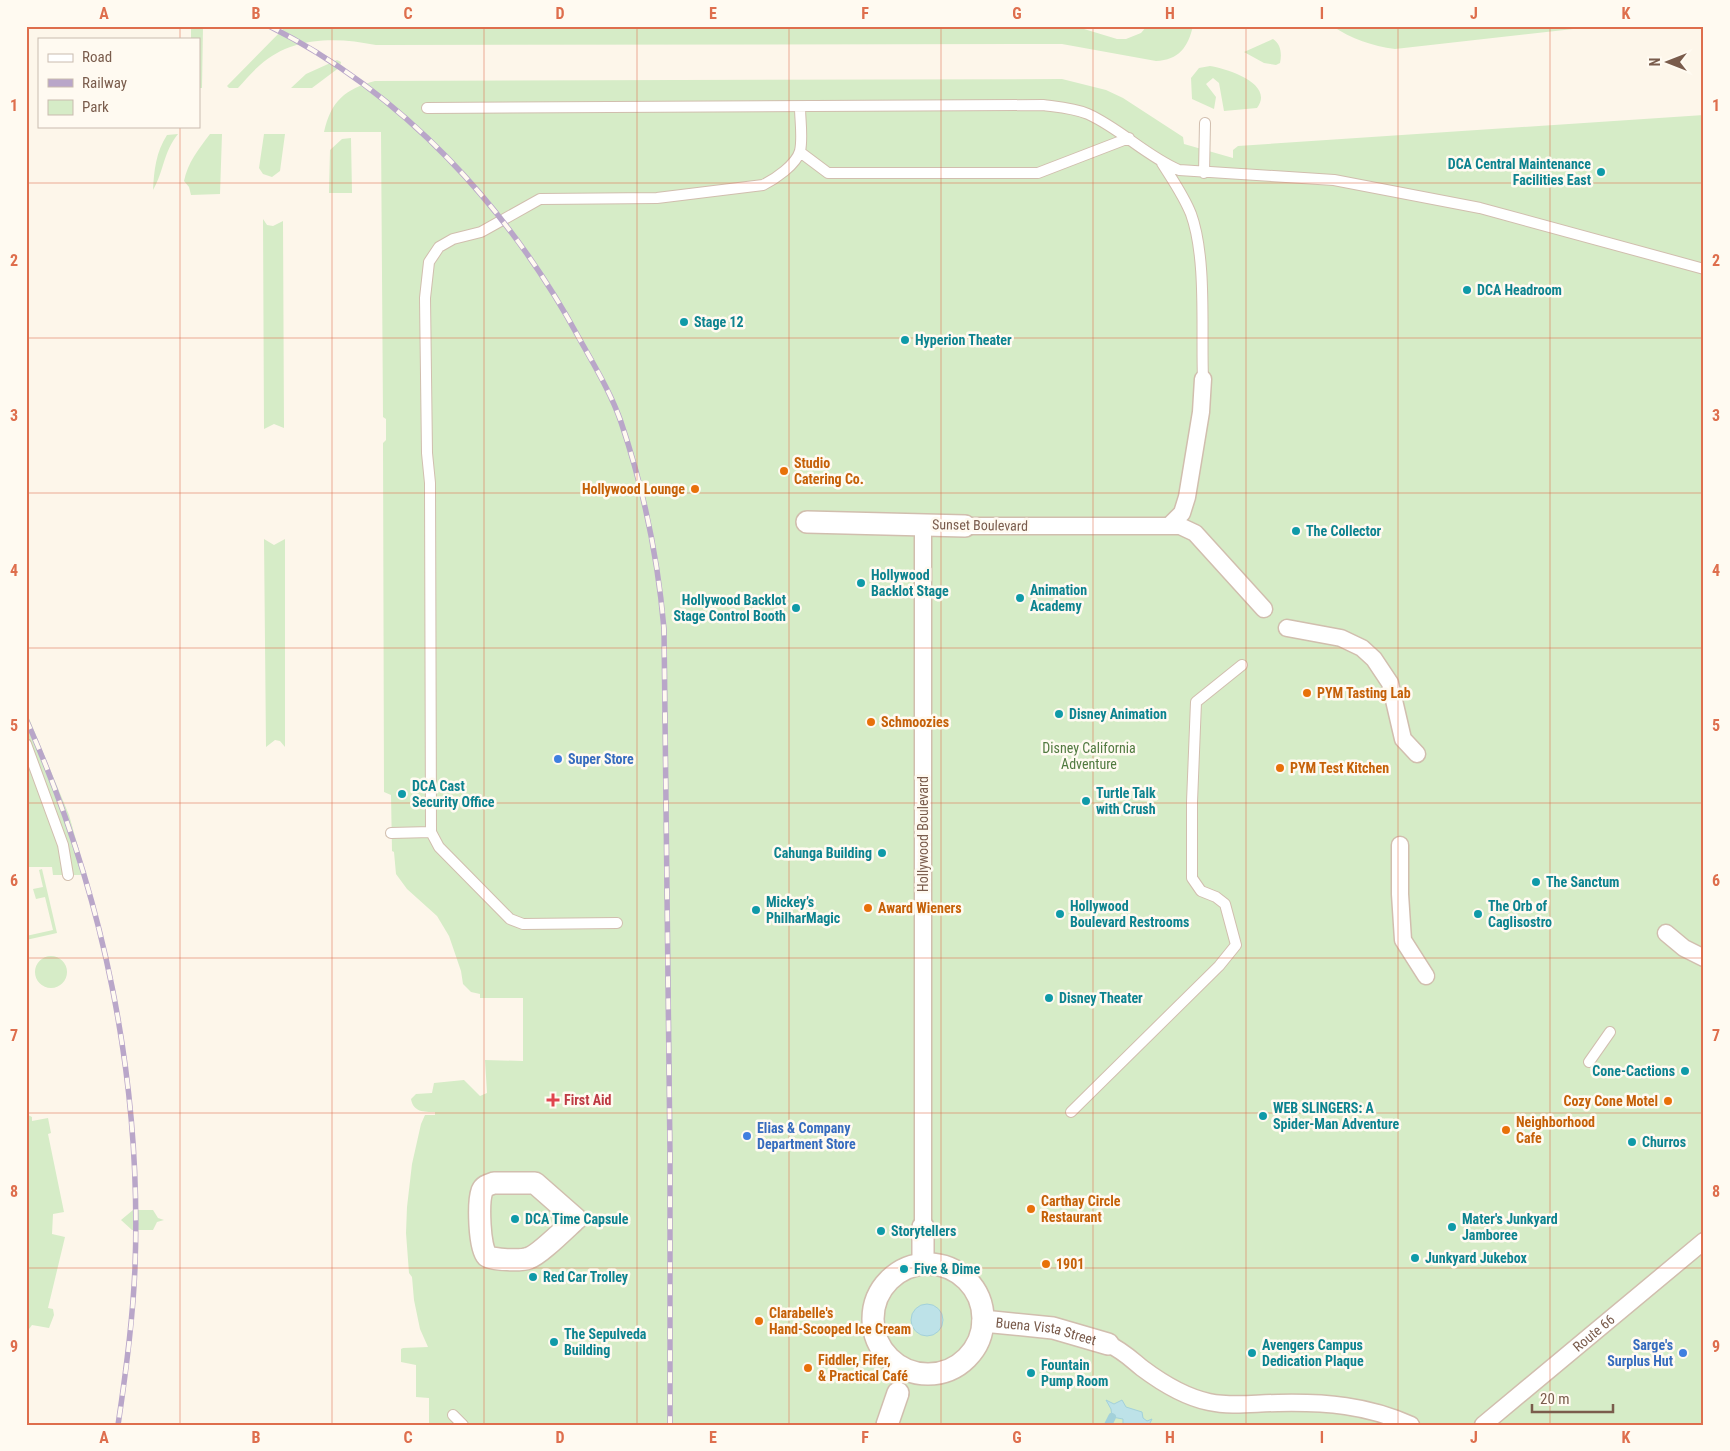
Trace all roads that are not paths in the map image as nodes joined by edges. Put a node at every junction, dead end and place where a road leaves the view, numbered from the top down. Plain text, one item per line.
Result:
1 (800, 107) junction
2 (427, 108) dead end
3 (1206, 123) dead end
4 (1129, 138) junction
5 (800, 152) junction
6 (1162, 163) junction
7 (1204, 173) junction
8 (1704, 269) edge
9 (1203, 379) joint
10 (807, 522) dead end
11 (923, 524) junction
12 (1170, 525) junction
13 (965, 526) joint
14 (1264, 609) dead end
15 (1287, 628) dead end
16 (1242, 666) dead end
17 (26, 744) edge
18 (1416, 754) dead end
19 (431, 832) junction
20 (391, 833) dead end
21 (1400, 845) dead end
22 (68, 875) dead end
23 (617, 923) dead end
24 (1666, 933) dead end
25 (1704, 958) edge
26 (1426, 976) dead end
27 (1610, 1032) dead end
28 (1588, 1062) dead end
29 (1071, 1112) dead end
30 (576, 1219) joint
31 (924, 1227) joint
32 (1704, 1241) edge
33 (924, 1264) junction
34 (983, 1321) junction
35 (1108, 1344) joint
36 (898, 1393) dead end
37 (453, 1415) dead end
38 (463, 1425) edge
39 (886, 1425) edge
40 (1411, 1425) edge
41 (1483, 1425) edge

1 - 2 lane
1 - 4 lane
1 - 5 lane
3 - 7 lane
4 - 5 lane
4 - 6 lane
5 - 19 lane
6 - 7 lane
6 - 9 lane
7 - 8 lane
9 - 12 street
10 - 11 street, Sunset Boulevard
11 - 13 street, Sunset Boulevard
11 - 31 street, Hollywood Boulevard
12 - 13 street, Sunset Boulevard
12 - 14 street, Sunset Boulevard
15 - 18 street
16 - 29 lane
17 - 22 lane
19 - 20 lane
19 - 23 lane
21 - 26 street
24 - 25 street
27 - 28 lane
30 - 30 street
31 - 33 street, Hollywood Boulevard
32 - 41 street, Route 66
33 - 34 street
33 - 34 street
34 - 35 street, Buena Vista Street
35 - 40 street
36 - 39 street
37 - 38 lane

